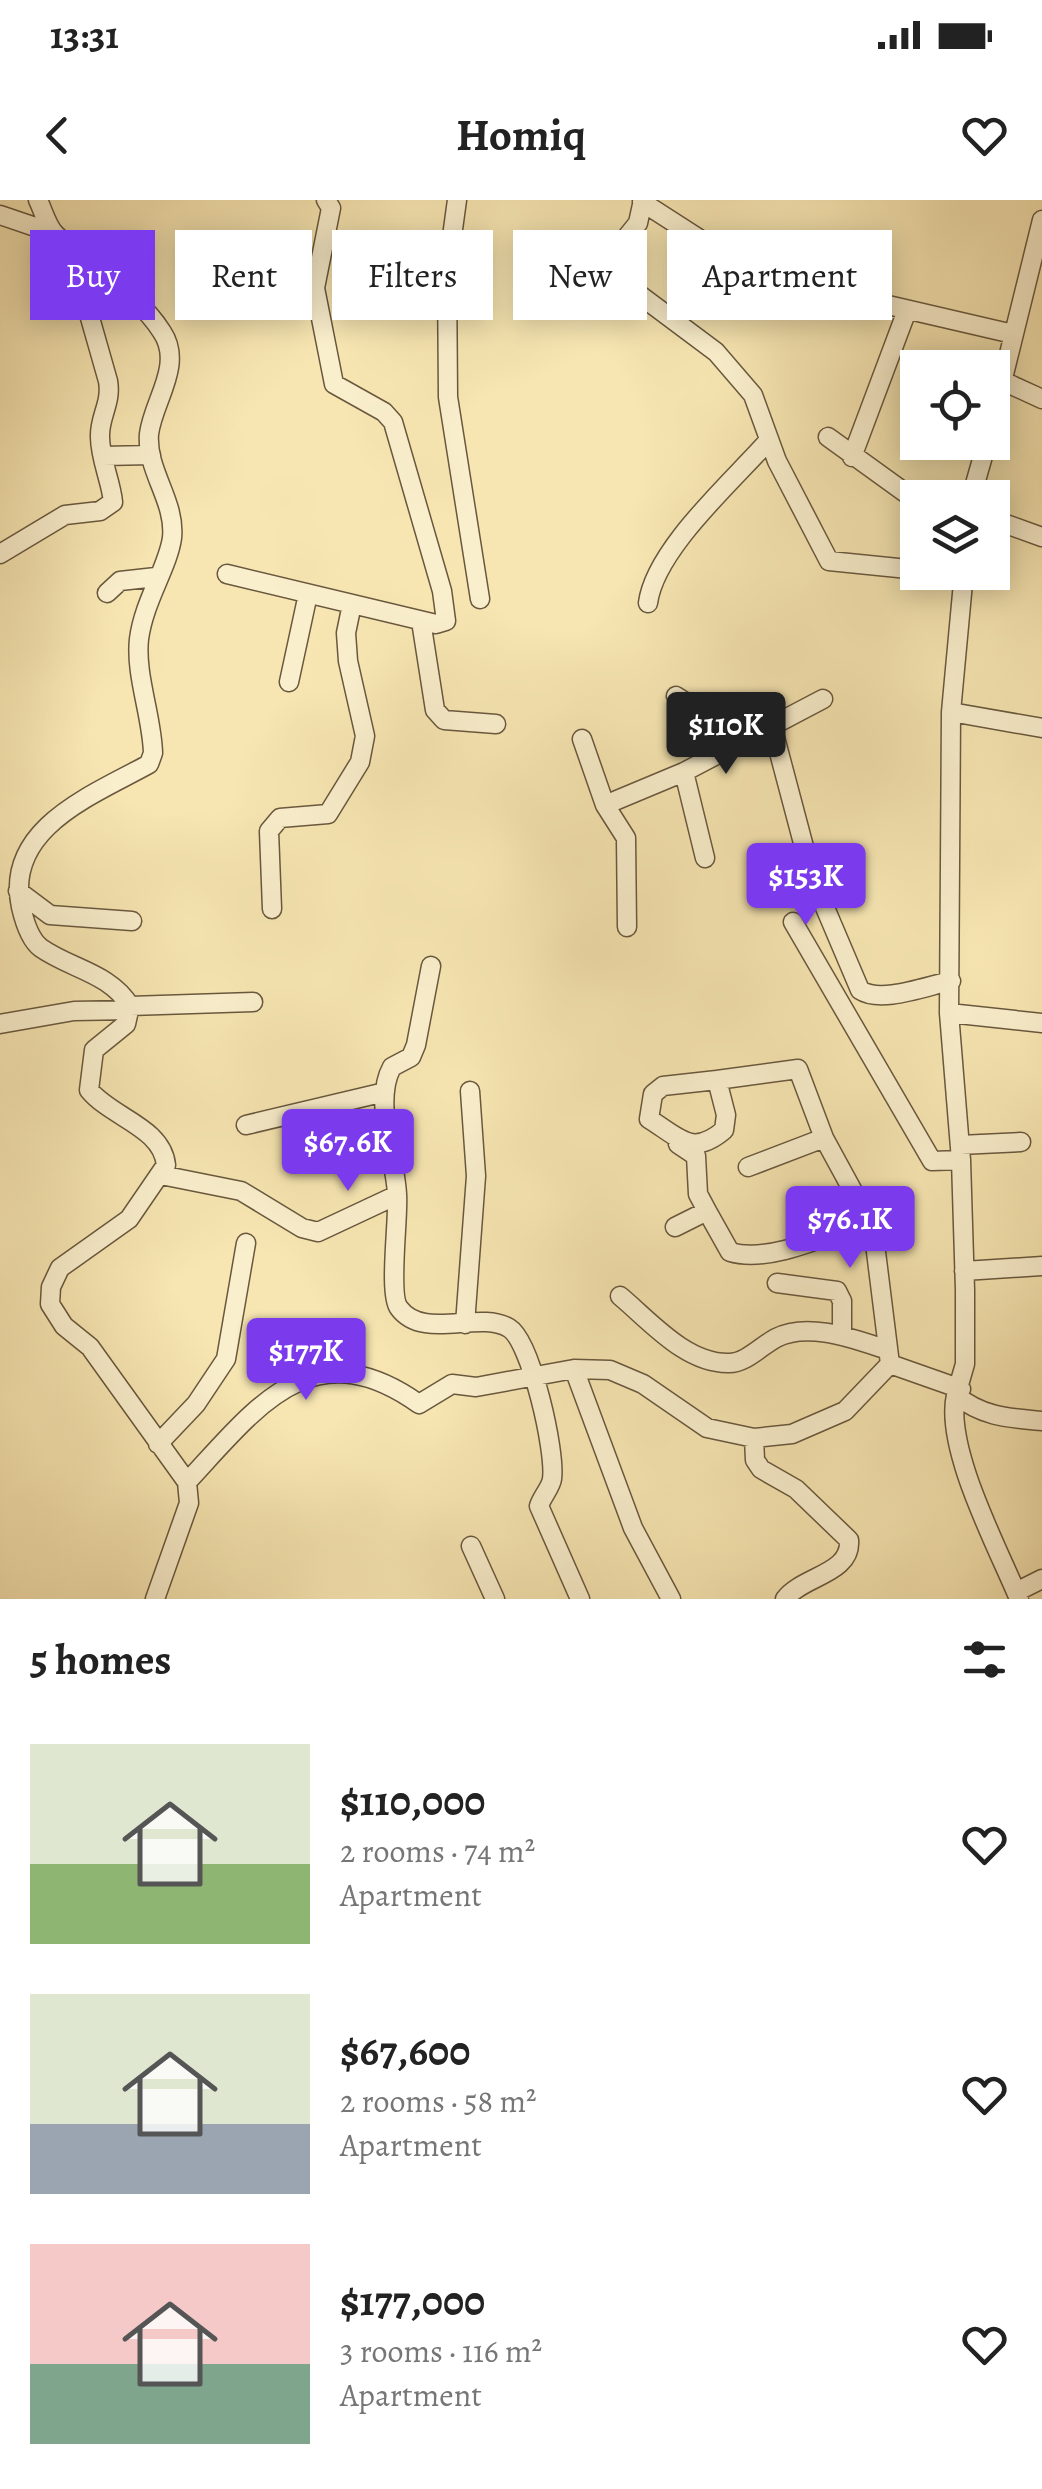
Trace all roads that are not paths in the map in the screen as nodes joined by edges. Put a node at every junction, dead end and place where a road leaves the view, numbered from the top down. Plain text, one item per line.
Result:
1 (38, 200) edge
2 (326, 200) edge
3 (457, 200) edge
4 (643, 201) edge
5 (0, 216) edge
6 (1042, 220) edge
7 (39, 230) edge
8 (56, 230) edge
9 (906, 312) junction
10 (88, 320) edge
11 (151, 320) edge
12 (1013, 334) junction
13 (1010, 352) edge
14 (1010, 384) edge
15 (1042, 398) edge
16 (828, 436) dead end
17 (769, 440) junction
18 (150, 455) junction
19 (103, 456) junction
20 (852, 457) junction
21 (900, 490) edge
22 (1010, 526) edge
23 (1042, 537) edge
24 (0, 554) edge
25 (900, 568) edge
26 (228, 574) dead end
27 (156, 577) junction
28 (962, 590) edge
29 (107, 593) dead end
30 (308, 594) junction
31 (480, 599) dead end
32 (648, 603) dead end
33 (352, 604) junction
34 (421, 621) junction
35 (289, 682) dead end
36 (676, 696) dead end
37 (823, 698) dead end
38 (951, 712) junction
39 (496, 724) dead end
40 (772, 726) junction
41 (1042, 728) edge
42 (582, 739) dead end
43 (725, 750) junction
44 (684, 772) junction
45 (605, 805) junction
46 (705, 858) dead end
47 (18, 891) junction
48 (272, 909) dead end
49 (132, 920) dead end
50 (792, 922) dead end
51 (627, 927) dead end
52 (432, 966) dead end
53 (951, 981) junction
54 (253, 1002) dead end
55 (130, 1008) junction
56 (948, 1013) junction
57 (0, 1024) edge
58 (1042, 1024) edge
59 (717, 1080) junction
60 (385, 1092) junction
61 (470, 1092) dead end
62 (246, 1125) dead end
63 (652, 1130) dead end
64 (824, 1138) junction
65 (1021, 1142) dead end
66 (960, 1152) junction
67 (748, 1167) dead end
68 (161, 1175) junction
69 (397, 1194) junction
70 (707, 1211) junction
71 (868, 1221) junction
72 (675, 1227) dead end
73 (246, 1243) dead end
74 (1042, 1266) edge
75 (964, 1271) junction
76 (776, 1283) dead end
77 (620, 1296) dead end
78 (465, 1324) junction
79 (842, 1336) junction
80 (889, 1357) junction
81 (574, 1369) junction
82 (537, 1376) junction
83 (958, 1392) junction
84 (1042, 1421) edge
85 (754, 1438) junction
86 (158, 1444) junction
87 (187, 1482) junction
88 (471, 1546) dead end
89 (1042, 1579) edge
90 (1017, 1595) edge
91 (155, 1599) edge
92 (495, 1599) edge
93 (580, 1599) edge
94 (670, 1599) edge
95 (785, 1599) edge

1 - 8 street
2 - 34 street
3 - 31 street
4 - 9 street
4 - 17 street
5 - 7 street
6 - 12 street
9 - 12 street
9 - 20 street
10 - 19 street
11 - 18 street
12 - 13 street
14 - 15 street
16 - 20 street
17 - 25 street
17 - 32 street
18 - 19 street
18 - 27 street
19 - 24 street
20 - 21 street
22 - 23 street
26 - 30 street
27 - 29 street
27 - 47 street
28 - 38 street
30 - 33 street
30 - 35 street
33 - 34 street
33 - 48 street
34 - 39 street
36 - 43 street
37 - 40 street
38 - 41 street
38 - 53 street
40 - 43 street
40 - 53 street
42 - 45 street
43 - 44 street
44 - 45 street
44 - 46 street
45 - 51 street
47 - 49 street
47 - 55 street
50 - 66 street
52 - 60 street
53 - 56 street
54 - 55 street
55 - 57 street
55 - 68 street
56 - 58 street
56 - 66 street
59 - 59 street
59 - 64 street
60 - 62 street
60 - 69 street
61 - 78 street
63 - 70 street
64 - 67 street
64 - 71 street
65 - 66 street
66 - 75 street
68 - 69 street
68 - 86 street
69 - 78 street
70 - 71 street
70 - 72 street
71 - 80 street
73 - 86 street
74 - 75 street
75 - 83 street
76 - 79 street
77 - 79 street
78 - 82 street
79 - 80 street
80 - 83 street
80 - 85 street
81 - 82 street
81 - 85 street
81 - 94 street
82 - 87 street
82 - 93 street
83 - 84 street
83 - 90 street
85 - 95 street
86 - 87 street
87 - 91 street
88 - 92 street
89 - 90 street

